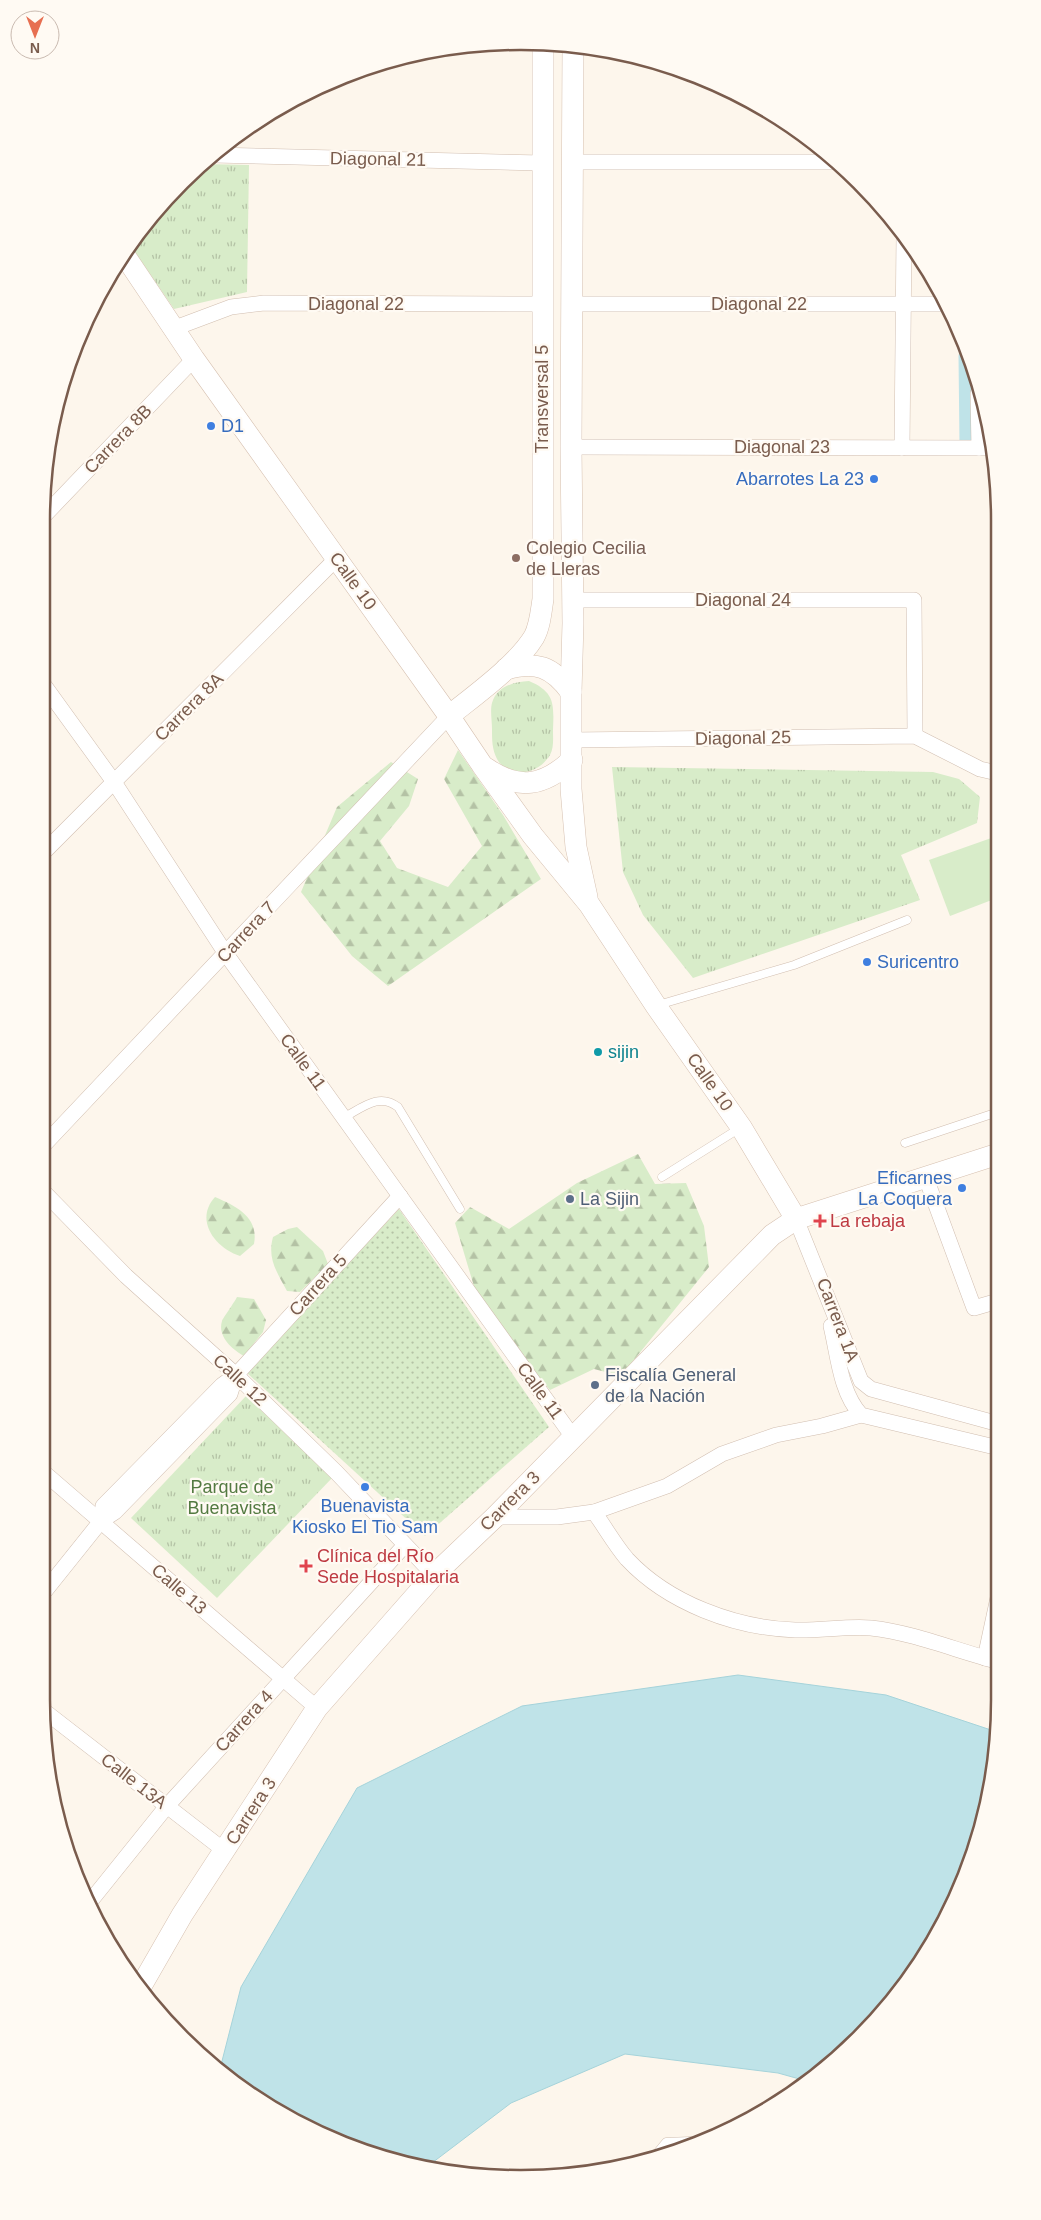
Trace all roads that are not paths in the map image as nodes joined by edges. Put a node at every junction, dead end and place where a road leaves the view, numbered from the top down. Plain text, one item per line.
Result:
1 (543, 51) edge
2 (573, 53) edge
3 (223, 156) edge
4 (572, 162) junction
5 (825, 162) edge
6 (542, 163) junction
7 (904, 248) edge
8 (128, 260) edge
9 (541, 304) junction
10 (573, 304) junction
11 (903, 304) junction
12 (938, 304) edge
13 (175, 328) junction
14 (194, 359) junction
15 (572, 447) junction
16 (902, 448) junction
17 (986, 448) edge
18 (50, 509) edge
19 (336, 559) junction
20 (573, 600) junction
21 (506, 669) junction
22 (570, 692) junction
23 (50, 694) edge
24 (449, 716) junction
25 (915, 736) junction
26 (572, 750) junction
27 (482, 766) junction
28 (991, 772) edge
29 (114, 782) junction
30 (50, 846) edge
31 (589, 904) junction
32 (907, 920) dead end
33 (226, 954) junction
34 (656, 1006) junction
35 (991, 1114) edge
36 (344, 1118) junction
37 (741, 1127) junction
38 (50, 1139) edge
39 (905, 1143) dead end
40 (991, 1156) edge
41 (662, 1177) dead end
42 (926, 1178) junction
43 (400, 1196) junction
44 (50, 1199) edge
45 (460, 1209) dead end
46 (796, 1220) junction
47 (817, 1268) junction
48 (991, 1303) edge
49 (236, 1375) junction
50 (861, 1415) junction
51 (991, 1422) edge
52 (573, 1437) junction
53 (991, 1446) edge
54 (50, 1478) edge
55 (594, 1512) junction
56 (495, 1517) junction
57 (101, 1521) junction
58 (405, 1545) junction
59 (434, 1575) junction
60 (50, 1585) edge
61 (991, 1630) edge
62 (985, 1658) junction
63 (991, 1660) edge
64 (283, 1679) junction
65 (317, 1708) junction
66 (51, 1716) edge
67 (167, 1806) junction
68 (225, 1851) junction
69 (94, 1897) edge
70 (144, 1981) edge
71 (682, 2141) edge
72 (661, 2148) edge

1 - 6 street, Transversal 5
2 - 4 street, Transversal 5
3 - 6 street, Diagonal 21
4 - 5 street
4 - 10 street, Transversal 5
6 - 9 street, Transversal 5
7 - 11 street
8 - 13 street, Calle 10
9 - 13 street, Diagonal 22
9 - 21 street, Transversal 5
10 - 11 street, Diagonal 22
10 - 15 street, Transversal 5
11 - 12 street, Diagonal 22
11 - 16 street
13 - 14 street, Calle 10
14 - 18 street, Carrera 8B
14 - 19 street, Calle 10
15 - 16 street, Diagonal 23
15 - 20 street, Transversal 5
16 - 17 street, Diagonal 23
19 - 24 street, Calle 10
19 - 29 street, Carrera 8A
20 - 22 street, Transversal 5
20 - 25 street, Diagonal 24
21 - 22 street
21 - 24 street, Transversal 5
22 - 26 street, Calle 10
23 - 29 street, Calle 11
24 - 27 street, Calle 10
24 - 33 street, Carrera 7
25 - 26 street, Diagonal 25
25 - 28 street
26 - 27 street
26 - 31 street, Calle 10
27 - 31 street, Calle 10
29 - 30 street, Carrera 8A
29 - 33 street, Calle 11
31 - 34 street, Calle 10
32 - 34 lane
33 - 36 street, Calle 11
33 - 38 street, Carrera 7
34 - 37 street, Calle 10
35 - 39 lane
36 - 43 street, Calle 11
36 - 45 lane
37 - 41 lane
37 - 46 street, Calle 10
40 - 42 street, Carrera 3
42 - 46 street, Carrera 3
42 - 48 street
43 - 49 street, Carrera 5
43 - 52 street, Calle 11
44 - 49 street, Calle 12
46 - 47 street, Calle 10
46 - 52 street, Carrera 3
47 - 50 street, Carrera 1A
47 - 51 street, Carrera 1A
49 - 57 street, Carrera 5
49 - 58 street, Calle 12
50 - 53 street
50 - 55 street
52 - 56 street, Carrera 3
54 - 57 street, Calle 13
55 - 56 street
55 - 62 street
56 - 59 street, Carrera 3
57 - 60 street, Carrera 5
57 - 64 street, Calle 13
58 - 59 street, Calle 12
58 - 64 street, Carrera 4
59 - 65 street, Carrera 3
61 - 62 street
62 - 63 street
64 - 65 street, Calle 13
64 - 67 street, Carrera 4
65 - 68 street, Carrera 3
66 - 67 street, Calle 13A
67 - 68 street, Calle 13A
67 - 69 street, Carrera 4
68 - 70 street, Carrera 3
71 - 72 lane

